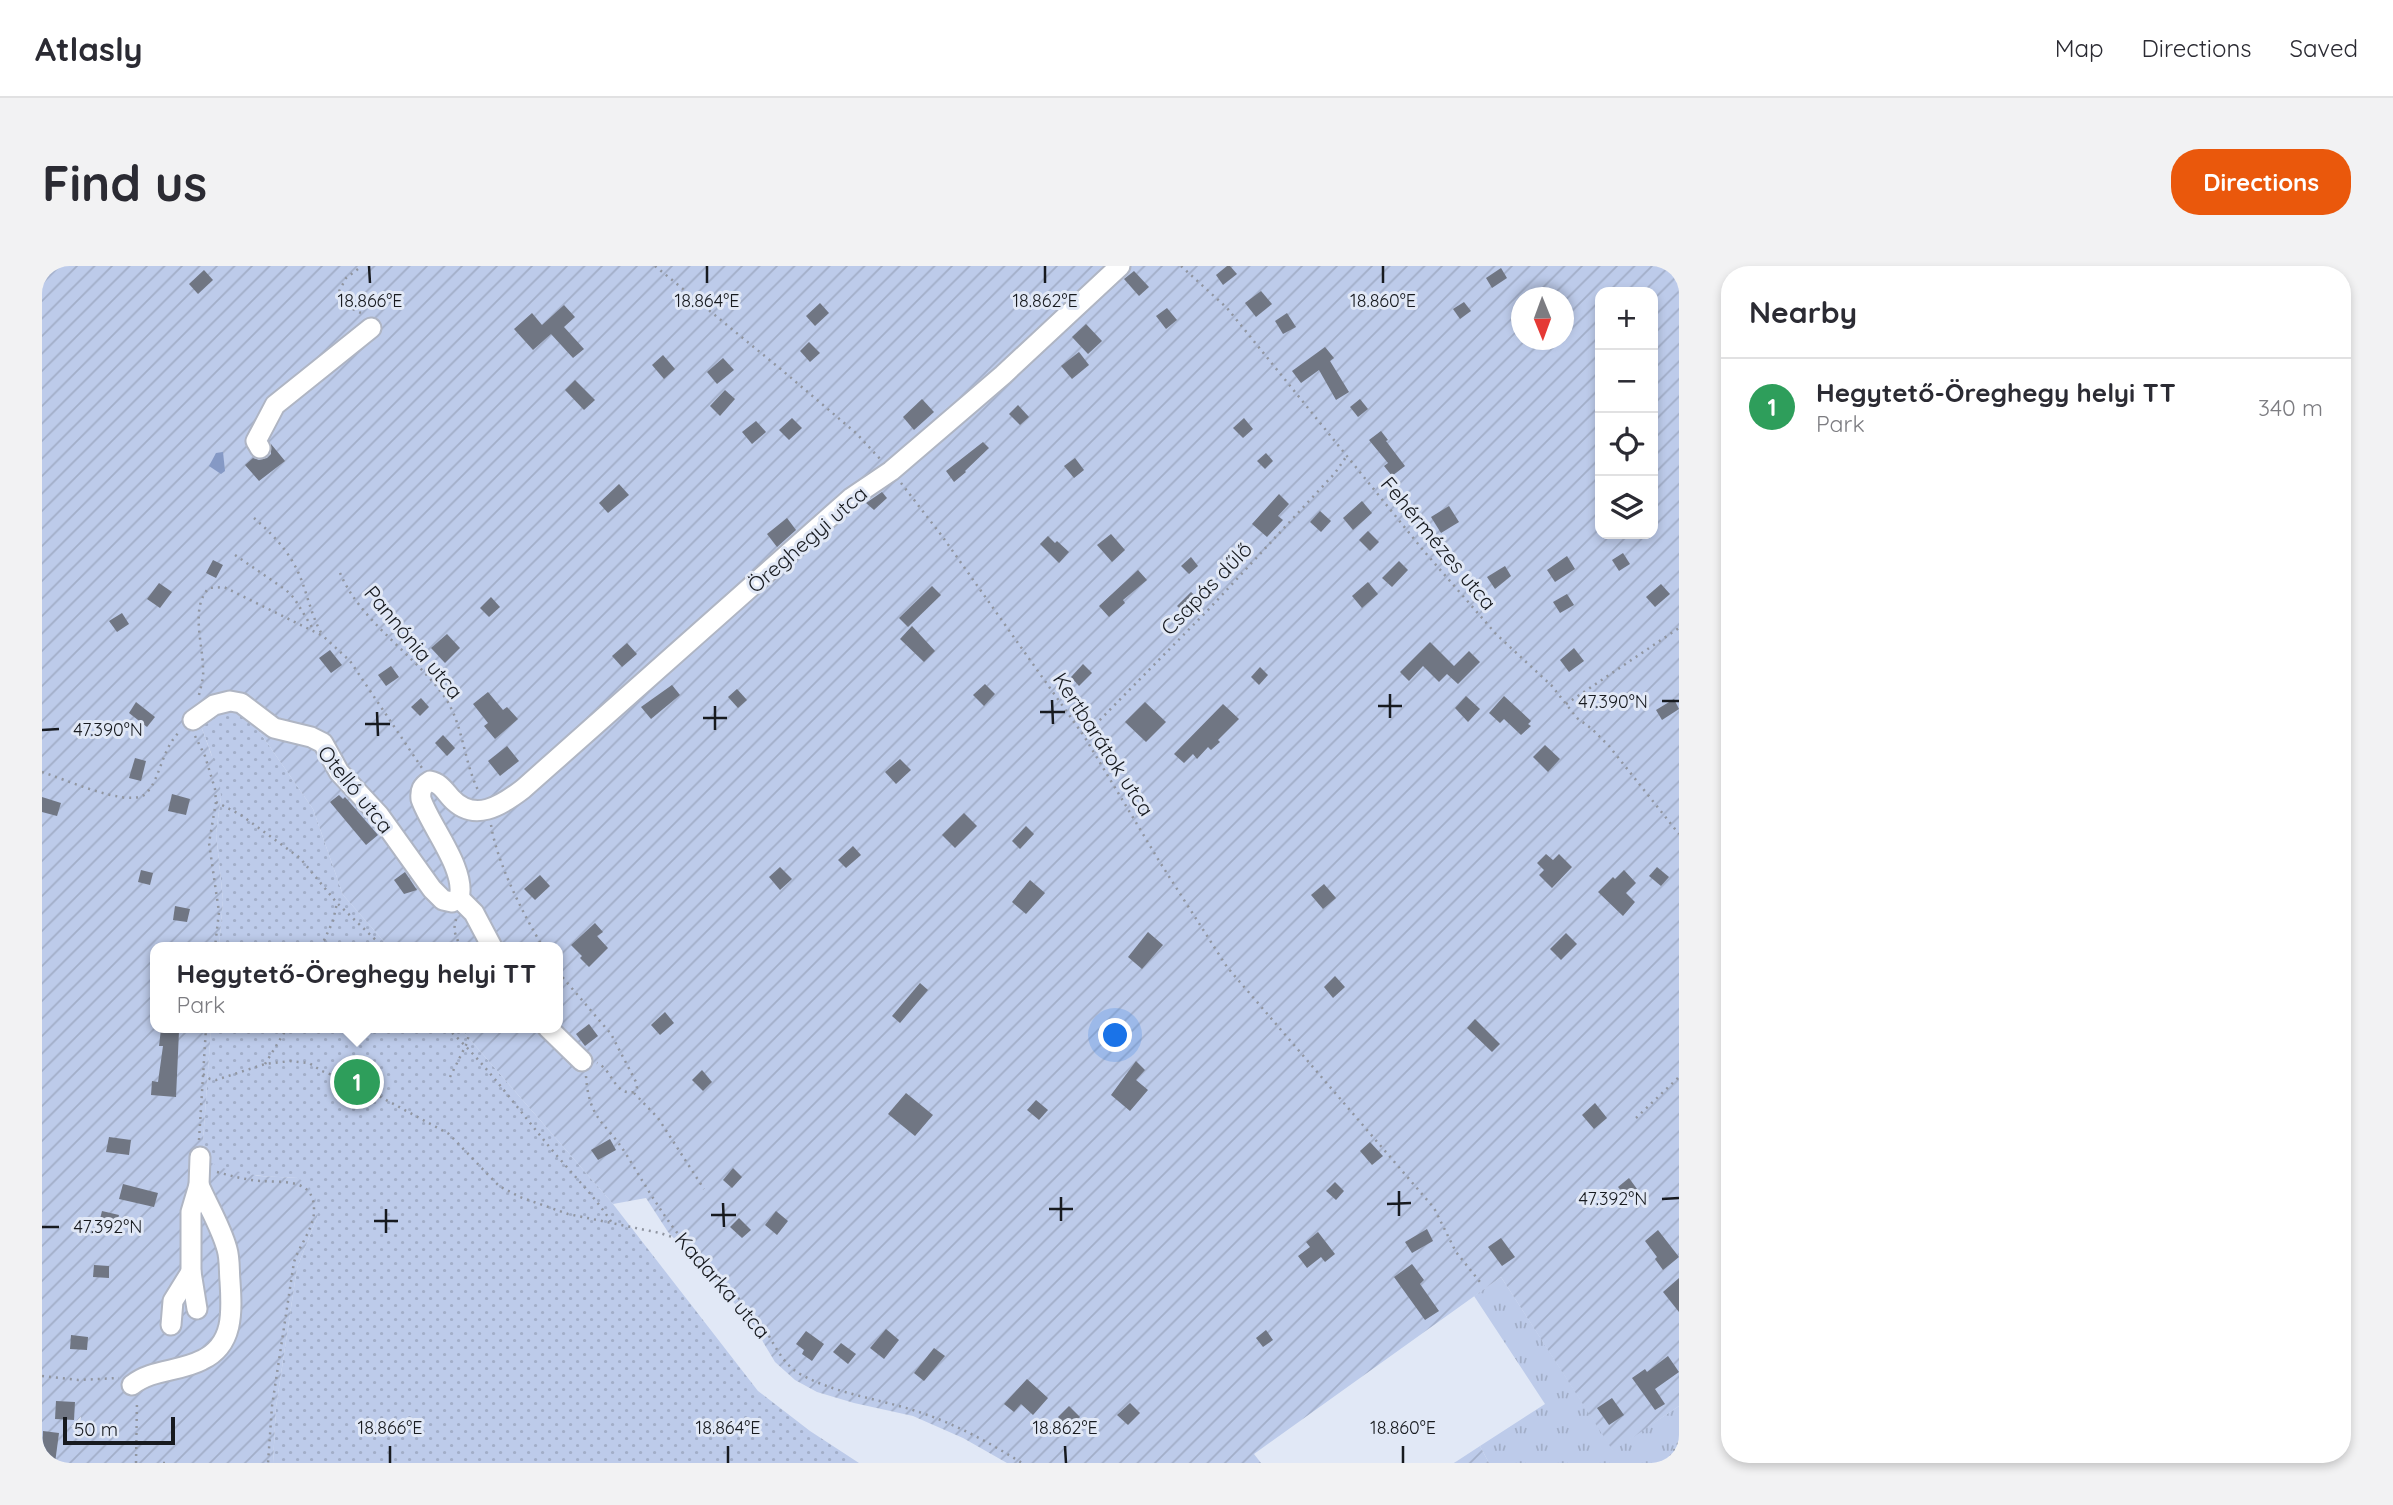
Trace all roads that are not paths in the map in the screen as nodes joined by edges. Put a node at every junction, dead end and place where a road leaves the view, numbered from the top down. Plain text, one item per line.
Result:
1 (1120, 266) edge
2 (371, 328) road end
3 (260, 448) dead end
4 (193, 720) road end
5 (459, 898) junction
6 (489, 942) edge
7 (553, 1033) edge
8 (582, 1061) road end
9 (200, 1157) road end
10 (199, 1185) junction
11 (191, 1272) junction
12 (197, 1309) dead end
13 (171, 1325) dead end
14 (127, 1382) road end

1 - 5 street, Öreghegyi utca
2 - 3 street
4 - 5 street, Otelló utca
5 - 6 street
7 - 8 street
9 - 10 street
10 - 11 street
10 - 14 street
11 - 12 street
11 - 13 street

